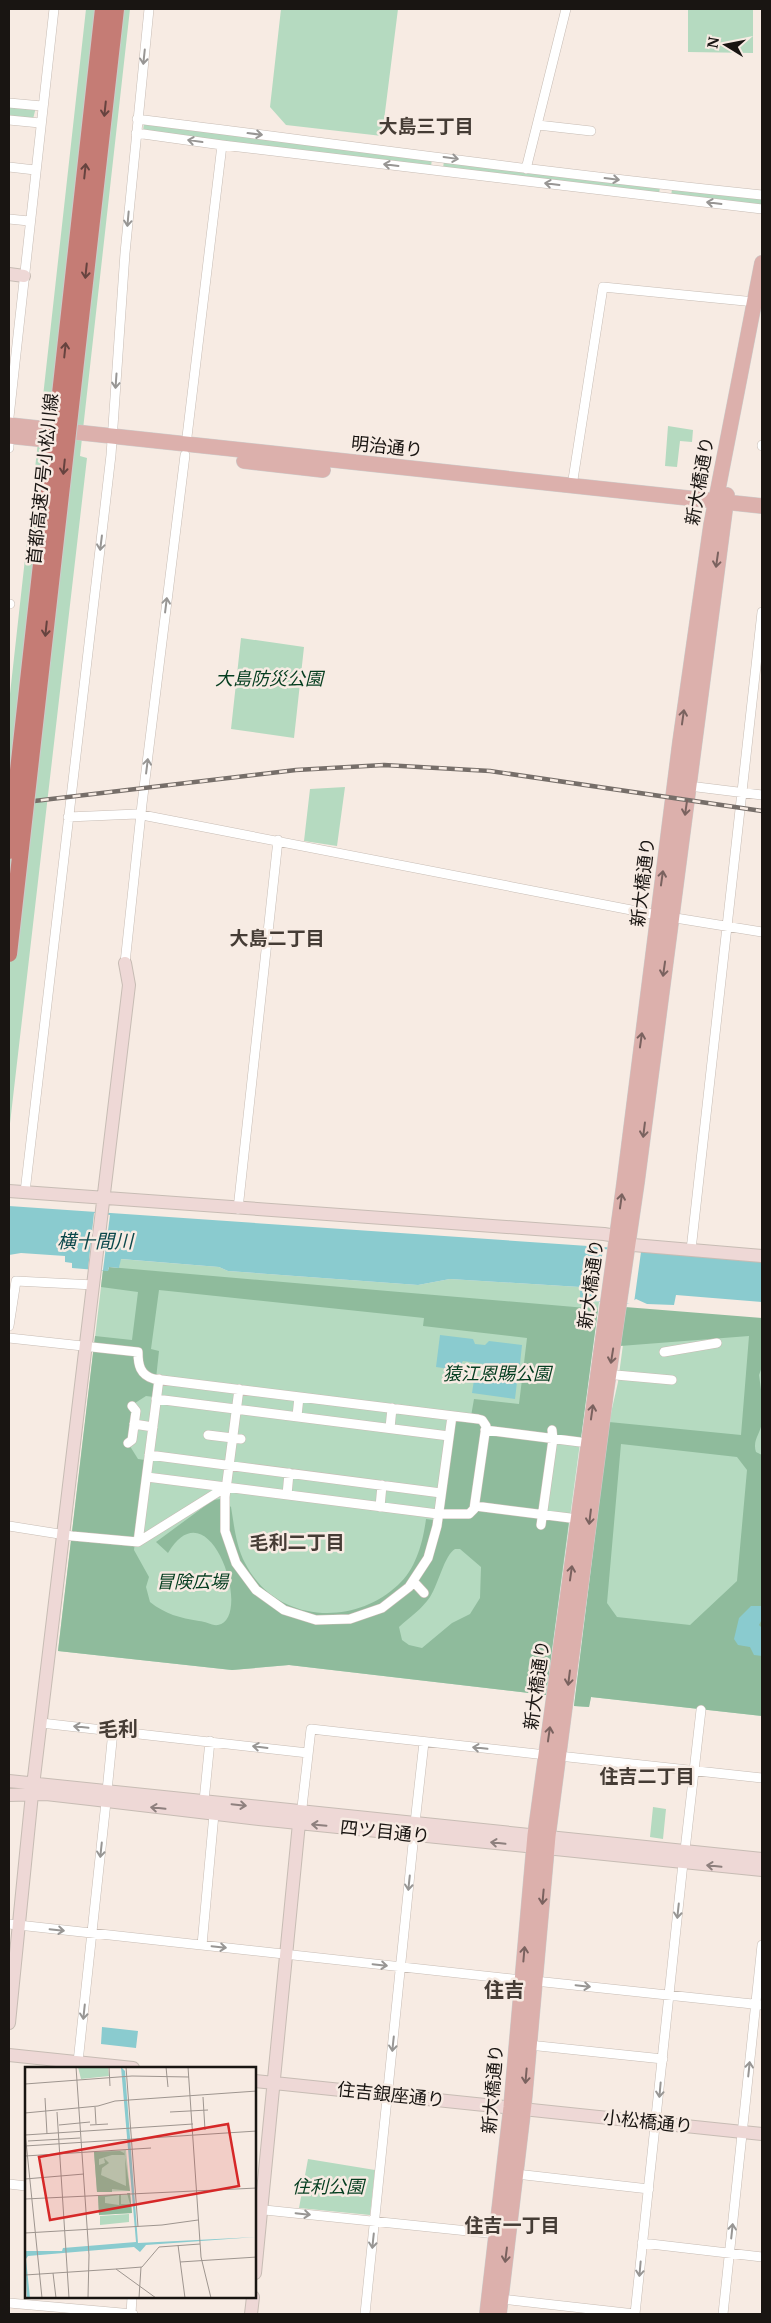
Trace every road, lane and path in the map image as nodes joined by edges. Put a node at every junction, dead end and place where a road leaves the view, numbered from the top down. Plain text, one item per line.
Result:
1 (54, 9) edge
2 (103, 9) edge
3 (116, 9) edge
4 (149, 9) edge
5 (566, 9) edge
6 (9, 103) edge
7 (42, 106) junction
8 (9, 120) edge
9 (137, 120) junction
10 (40, 123) junction
11 (538, 125) junction
12 (591, 131) dead end
13 (136, 133) junction
14 (222, 145) junction
15 (9, 167) edge
16 (526, 169) junction
17 (35, 170) junction
18 (762, 196) edge
19 (762, 209) edge
20 (9, 219) edge
21 (29, 221) junction
22 (762, 263) edge
23 (9, 274) edge
24 (24, 276) junction
25 (759, 307) edge
26 (9, 330) edge
27 (18, 331) junction
28 (11, 384) edge
29 (9, 417) edge
30 (9, 435) edge
31 (112, 442) junction
32 (185, 450) junction
33 (572, 486) junction
34 (719, 506) junction
35 (762, 506) edge
36 (762, 516) edge
37 (762, 612) edge
38 (689, 786) junction
39 (742, 793) junction
40 (762, 795) edge
41 (141, 815) junction
42 (68, 817) junction
43 (278, 840) junction
44 (9, 851) edge
45 (664, 916) junction
46 (727, 926) junction
47 (762, 932) edge
48 (9, 954) edge
49 (125, 963) joint
50 (9, 1191) edge
51 (25, 1192) junction
52 (104, 1198) junction
53 (238, 1209) junction
54 (621, 1245) junction
55 (691, 1250) junction
56 (762, 1256) edge
57 (94, 1279) junction
58 (9, 1326) edge
59 (9, 1338) edge
60 (717, 1343) dead end
61 (86, 1345) junction
62 (664, 1352) dead end
63 (616, 1375) dead end
64 (159, 1379) junction
65 (672, 1380) dead end
66 (239, 1389) junction
67 (299, 1397) junction
68 (156, 1398) junction
69 (132, 1406) dead end
70 (392, 1408) junction
71 (236, 1409) junction
72 (297, 1416) junction
73 (452, 1416) junction
74 (134, 1424) junction
75 (153, 1427) junction
76 (390, 1428) junction
77 (485, 1430) junction
78 (208, 1435) dead end
79 (553, 1435) junction
80 (449, 1436) junction
81 (237, 1438) junction
82 (580, 1442) dead end
83 (128, 1443) dead end
84 (149, 1455) junction
85 (229, 1465) junction
86 (289, 1473) junction
87 (147, 1477) junction
88 (382, 1485) junction
89 (226, 1487) junction
90 (441, 1493) junction
91 (287, 1495) junction
92 (475, 1506) junction
93 (380, 1507) junction
94 (438, 1514) junction
95 (543, 1515) junction
96 (570, 1518) dead end
97 (541, 1524) dead end
98 (9, 1526) edge
99 (64, 1534) junction
100 (138, 1542) junction
101 (413, 1581) junction
102 (424, 1592) dead end
103 (701, 1710) dead end
104 (41, 1723) junction
105 (113, 1731) junction
106 (210, 1741) junction
107 (424, 1742) junction
108 (308, 1753) junction
109 (552, 1756) junction
110 (694, 1771) junction
111 (762, 1778) edge
112 (9, 1781) edge
113 (33, 1789) junction
114 (9, 1795) edge
115 (107, 1796) junction
116 (204, 1801) junction
117 (214, 1814) junction
118 (301, 1817) junction
119 (415, 1828) junction
120 (541, 1842) junction
121 (684, 1857) junction
122 (762, 1859) edge
123 (762, 1870) edge
124 (14, 1925) edge
125 (92, 1934) junction
126 (202, 1945) junction
127 (762, 1945) edge
128 (285, 1954) junction
129 (400, 1967) junction
130 (528, 1981) junction
131 (670, 1995) junction
132 (759, 2005) edge
133 (9, 2023) edge
134 (529, 2045) junction
135 (9, 2055) edge
136 (663, 2059) junction
137 (78, 2062) junction
138 (124, 2067) edge
139 (256, 2081) edge
140 (273, 2083) junction
141 (388, 2094) junction
142 (523, 2109) junction
143 (657, 2123) junction
144 (743, 2132) junction
145 (762, 2134) edge
146 (516, 2174) junction
147 (9, 2184) edge
148 (25, 2186) edge
149 (649, 2188) junction
150 (258, 2210) edge
151 (375, 2221) junction
152 (497, 2234) junction
153 (642, 2243) junction
154 (256, 2252) edge
155 (730, 2254) junction
156 (762, 2257) edge
157 (132, 2298) edge
158 (252, 2298) edge
159 (9, 2303) edge
160 (500, 2307) edge
161 (581, 2311) edge
162 (132, 2314) edge
163 (251, 2314) edge
164 (365, 2314) edge
165 (487, 2314) edge
166 (635, 2314) edge
167 (723, 2314) edge

1 - 7 street
44 -> 2 highway, 首都高速7号小松川線, bridge
3 -> 48 highway, 首都高速7号小松川線, bridge
4 -> 9 street
5 - 11 street
6 - 7 street
7 - 10 street
8 - 10 street
9 - 13 street
9 -> 16 street
10 - 17 street
11 - 12 street
11 - 16 street
14 -> 13 street
13 -> 31 street
19 -> 14 street
14 - 32 street
15 - 17 street
16 -> 18 street
17 - 21 street
20 - 21 street
21 - 24 street
22 - 25 main road, 新大橋通り
23 - 24 street
24 - 27 street
25 - 33 street
25 - 34 main road, 新大橋通り
26 - 27 street
27 - 28 street
28 - 29 street
30 - 31 main road, 明治通り, bridge
31 - 32 main road, 明治通り
31 -> 42 street
32 - 33 main road, 明治通り
32 - 34 main road, 明治通り
41 -> 32 street
33 - 34 main road, 明治通り
34 - 35 main road, 明治通り
34 - 36 main road, 明治通り
34 -> 38 main road, 新大橋通り
45 -> 34 main road, 新大橋通り
37 - 39 street
38 - 39 street
38 -> 45 main road, 新大橋通り
39 - 40 street
39 - 46 street
41 - 42 street
41 - 43 street
41 - 49 street
42 - 51 street
43 - 45 street
43 - 53 street
45 - 46 street
45 - 54 main road, 新大橋通り
46 - 47 street
46 - 55 street
49 - 52 street
50 - 51 street
51 - 52 street
52 - 53 street
52 - 57 street
53 - 54 street
54 - 55 street
54 - 109 main road, 新大橋通り
55 - 56 street
57 - 58 street
57 - 61 street
59 - 61 street
60 - 62 street
61 - 64 street
61 - 99 street
63 - 65 street
64 - 66 street
64 - 68 street
66 - 67 street
66 - 71 street
67 - 70 street
67 - 72 street
68 - 71 street
68 - 75 street
69 - 74 street
70 - 73 street
70 - 76 street
71 - 72 street
71 - 81 street
72 - 76 street
73 - 77 street
73 - 80 street
74 - 75 street
74 - 83 street
75 - 84 street
76 - 80 street
77 - 79 street
77 - 92 street
78 - 81 street
79 - 82 street
79 - 95 street
80 - 90 street
81 - 85 street
84 - 85 street
84 - 87 street
85 - 86 street
85 - 89 street
86 - 88 street
86 - 91 street
87 - 89 street
87 - 100 street
88 - 90 street
88 - 93 street
89 - 91 street
89 - 100 street
89 - 101 street
90 - 94 street
91 - 93 street
92 - 94 street
92 - 95 street
93 - 94 street
94 - 101 street
95 - 96 street
95 - 97 street
98 - 99 street
99 - 100 street
99 - 104 street
101 - 102 street
103 - 110 street
105 -> 104 street
104 - 113 street
105 - 106 street
105 - 115 street
108 -> 106 street
106 - 116 street
107 - 108 street
109 -> 107 street
107 - 119 street
108 - 118 street
109 - 110 street
109 - 120 main road, 新大橋通り
109 - 120 main road, 新大橋通り
110 - 111 street
110 - 121 street
112 - 113 street, 四ツ目通り
113 - 114 street, 四ツ目通り
113 - 115 street, 四ツ目通り
113 - 124 street
115 - 116 street, 四ツ目通り
117 -> 115 street, 四ツ目通り
115 -> 125 street
116 -> 118 street, 四ツ目通り
117 - 118 street, 四ツ目通り
117 - 126 street
118 - 119 street, 四ツ目通り
118 - 128 street
119 - 120 street, 四ツ目通り
119 -> 129 street
120 - 121 street, 四ツ目通り
120 - 130 main road, 新大橋通り
121 - 122 street, 四ツ目通り
123 -> 121 street, 四ツ目通り
121 -> 131 street
124 -> 125 street
124 - 133 street
125 - 126 street
125 -> 137 street
126 -> 128 street
127 - 132 street
128 -> 129 street
128 - 140 street
129 - 130 street
129 -> 141 street
130 -> 131 street
130 - 134 main road, 新大橋通り
130 - 142 main road, 新大橋通り
131 - 132 street
131 - 136 street
144 -> 132 street
134 - 136 street
134 -> 142 main road, 新大橋通り
135 - 137 street
136 -> 143 street
137 - 138 street
139 - 140 street, 住吉銀座通り
140 - 141 street, 住吉銀座通り
140 - 150 street
141 - 142 street, 住吉銀座通り
141 - 151 street
142 - 143 street, 小松橋通り
142 - 146 main road, 新大橋通り
142 - 152 main road, 新大橋通り
143 - 144 street, 小松橋通り
143 - 149 street
144 - 145 street, 小松橋通り
155 -> 144 street
146 - 149 street
146 -> 160 main road, 新大橋通り
147 - 148 street
149 - 153 street
150 -> 151 street
150 - 154 street
151 - 152 street
151 -> 164 street
152 - 165 main road, 新大橋通り
153 - 155 street
153 -> 166 street
155 - 156 street
155 - 167 street
157 - 162 street
158 - 163 street
159 - 162 street
160 - 161 street
161 - 166 street

